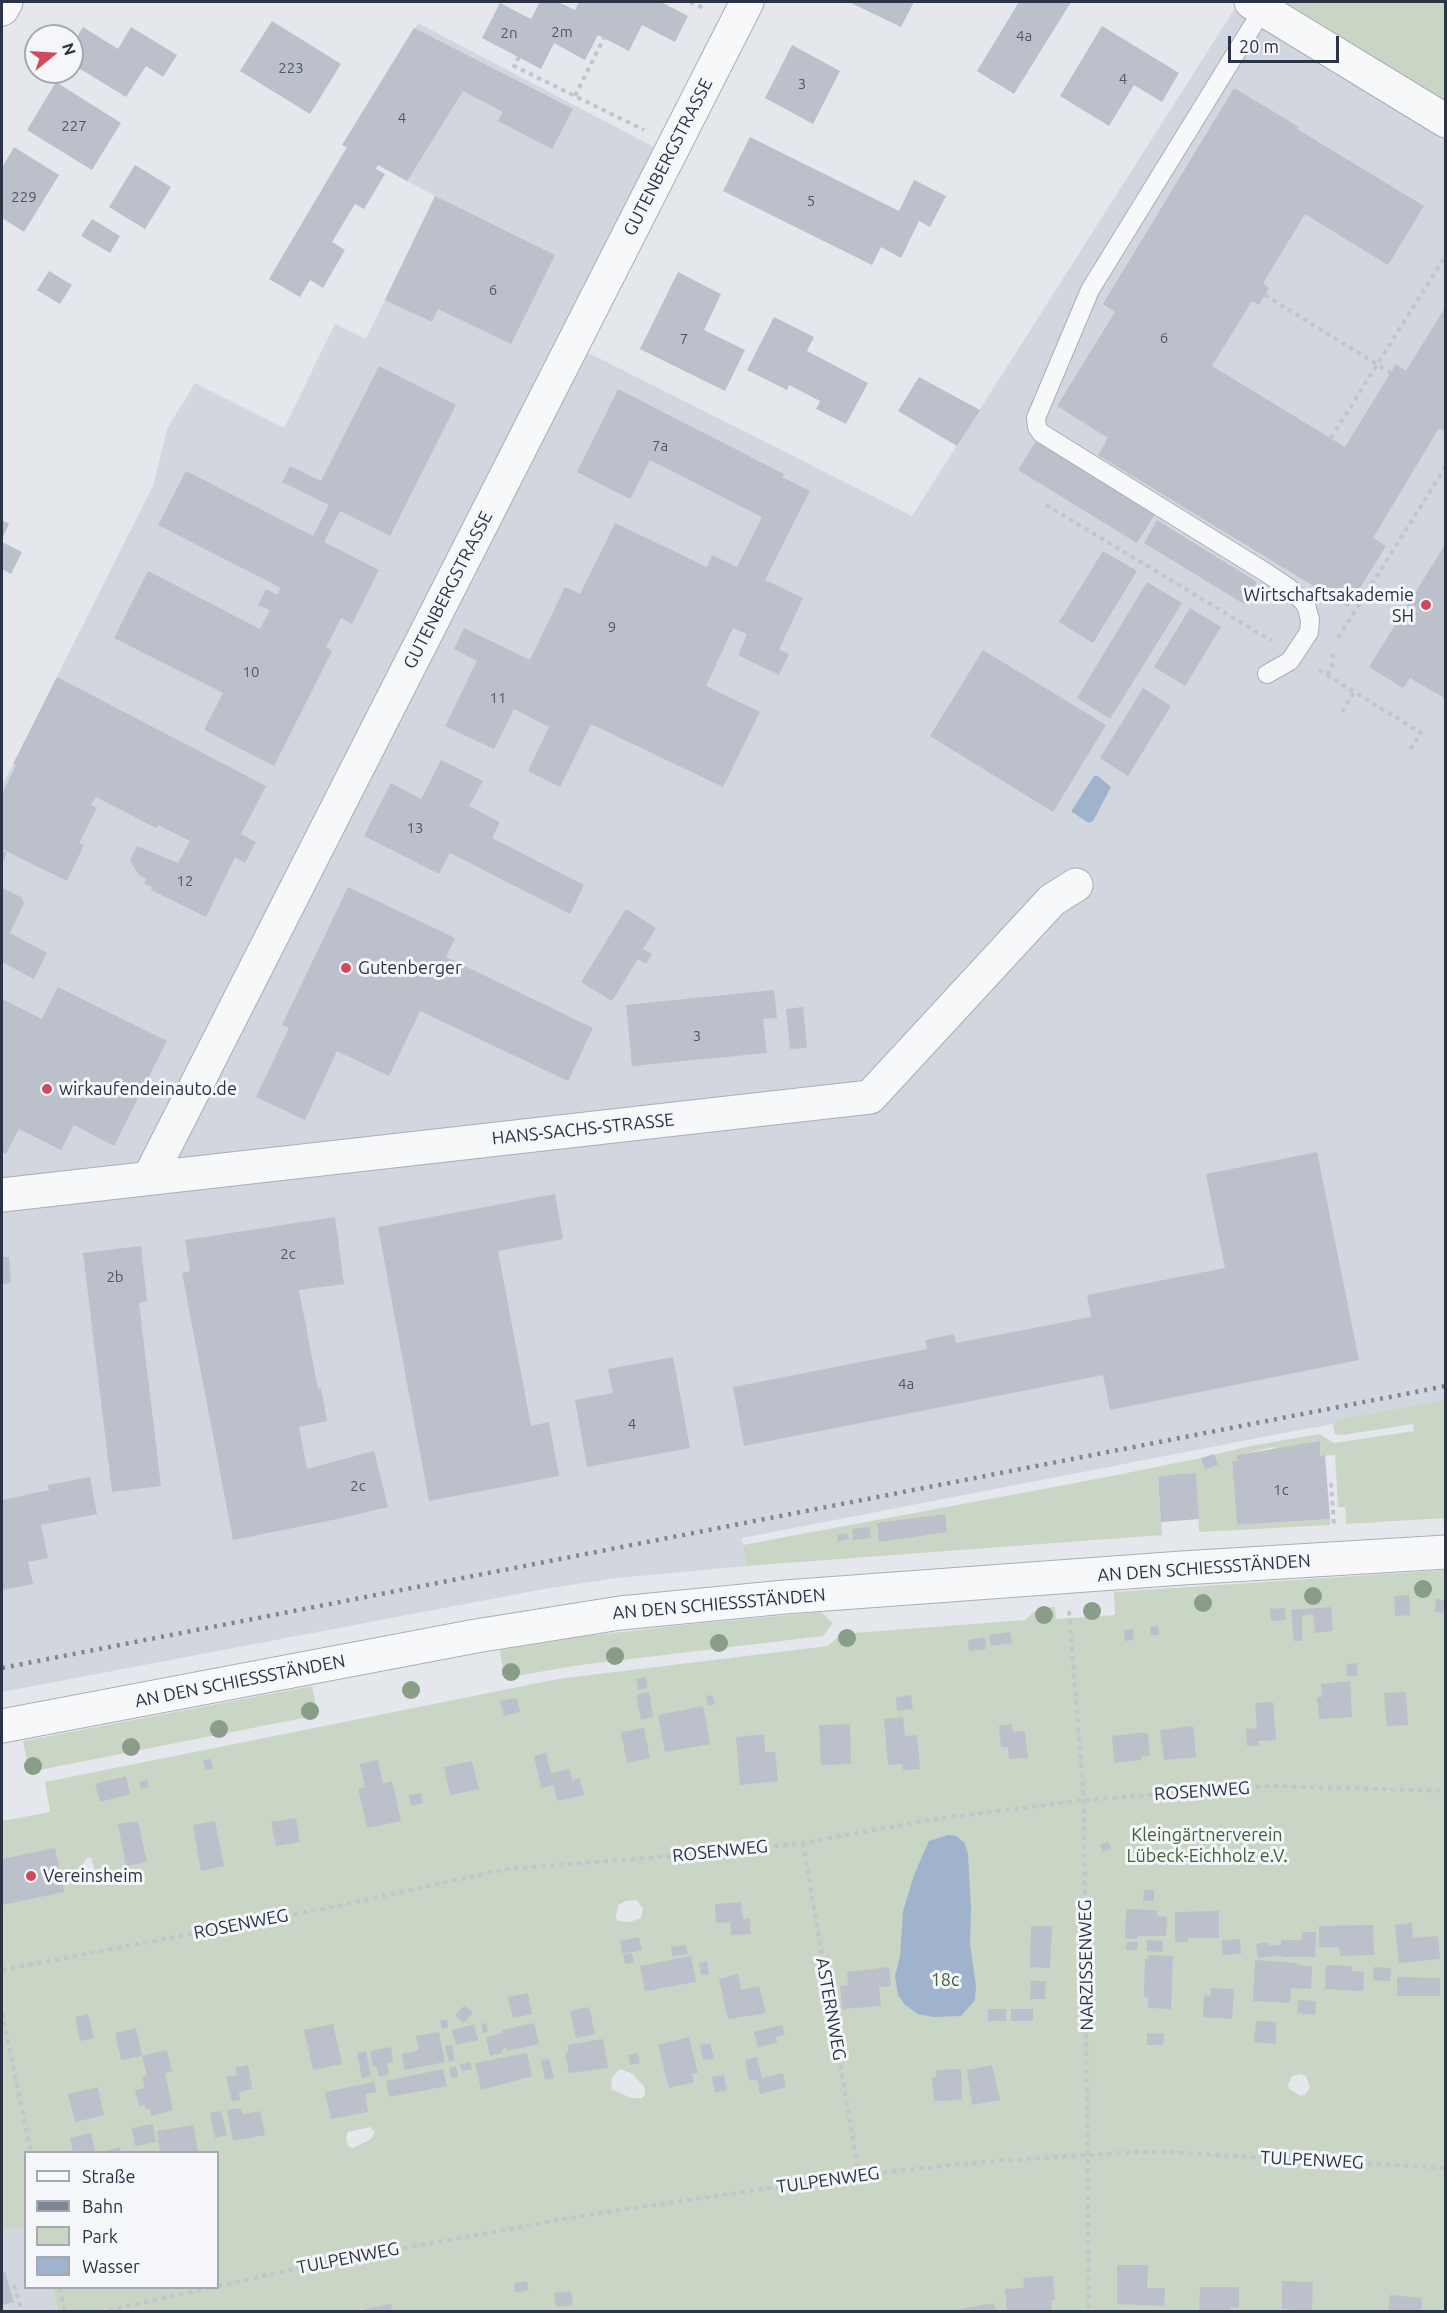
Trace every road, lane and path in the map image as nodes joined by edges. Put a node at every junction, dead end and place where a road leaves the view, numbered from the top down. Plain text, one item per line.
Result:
1 (6, 2) edge
2 (747, 2) edge
3 (1257, 5) edge
4 (2, 9) edge
5 (604, 38) dead end
6 (591, 48) dead end
7 (597, 52) junction
8 (519, 57) dead end
9 (575, 96) junction
10 (1446, 121) edge
11 (675, 146) junction
12 (1446, 255) edge
13 (1265, 295) dead end
14 (1377, 364) junction
15 (1391, 373) dead end
16 (1331, 438) dead end
17 (1446, 466) edge
18 (1046, 505) dead end
19 (1294, 654) junction
20 (1267, 674) dead end
21 (1328, 675) junction
22 (1354, 692) junction
23 (1342, 712) dead end
24 (1408, 753) dead end
25 (1076, 885) dead end
26 (149, 1178) junction
27 (2, 1195) edge
28 (1331, 1483) dead end
29 (1334, 1532) dead end
30 (1446, 1552) edge
31 (1070, 1618) dead end
32 (2, 1726) edge
33 (1446, 1791) edge
34 (1084, 1800) junction
35 (803, 1843) junction
36 (2, 1970) edge
37 (2, 2013) edge
38 (31, 2151) edge
39 (1088, 2155) junction
40 (1446, 2168) edge
41 (859, 2175) junction
42 (14, 2285) dead end
43 (219, 2286) edge
44 (60, 2289) edge
45 (205, 2289) edge
46 (22, 2312) edge
47 (65, 2312) edge
48 (100, 2312) edge
49 (1089, 2312) edge

1 - 4 street
2 - 11 street, GUTENBERGSTRASSE
3 - 10 street
3 - 19 lane
5 - 7 path
6 - 7 path
7 - 9 path
8 - 9 path
9 - 11 path
11 - 26 street, GUTENBERGSTRASSE
12 - 14 path
13 - 14 path
14 - 15 path
14 - 16 path
17 - 21 path
18 - 19 path
19 - 20 lane
19 - 21 path
21 - 22 path
22 - 23 path
22 - 24 path
25 - 26 street, HANS-SACHS-STRASSE
26 - 27 street, HANS-SACHS-STRASSE
28 - 29 path
30 - 32 street, AN DEN SCHIESSSTÄNDEN
31 - 34 path, NARZISSENWEG
33 - 34 path, ROSENWEG
34 - 35 path, ROSENWEG
34 - 39 path, NARZISSENWEG
35 - 36 path, ROSENWEG
35 - 41 path, ASTERNWEG
37 - 38 path
39 - 40 path, TULPENWEG
39 - 41 path, TULPENWEG
39 - 49 path, NARZISSENWEG
41 - 43 path, TULPENWEG
42 - 46 path
44 - 47 path
45 - 48 path

